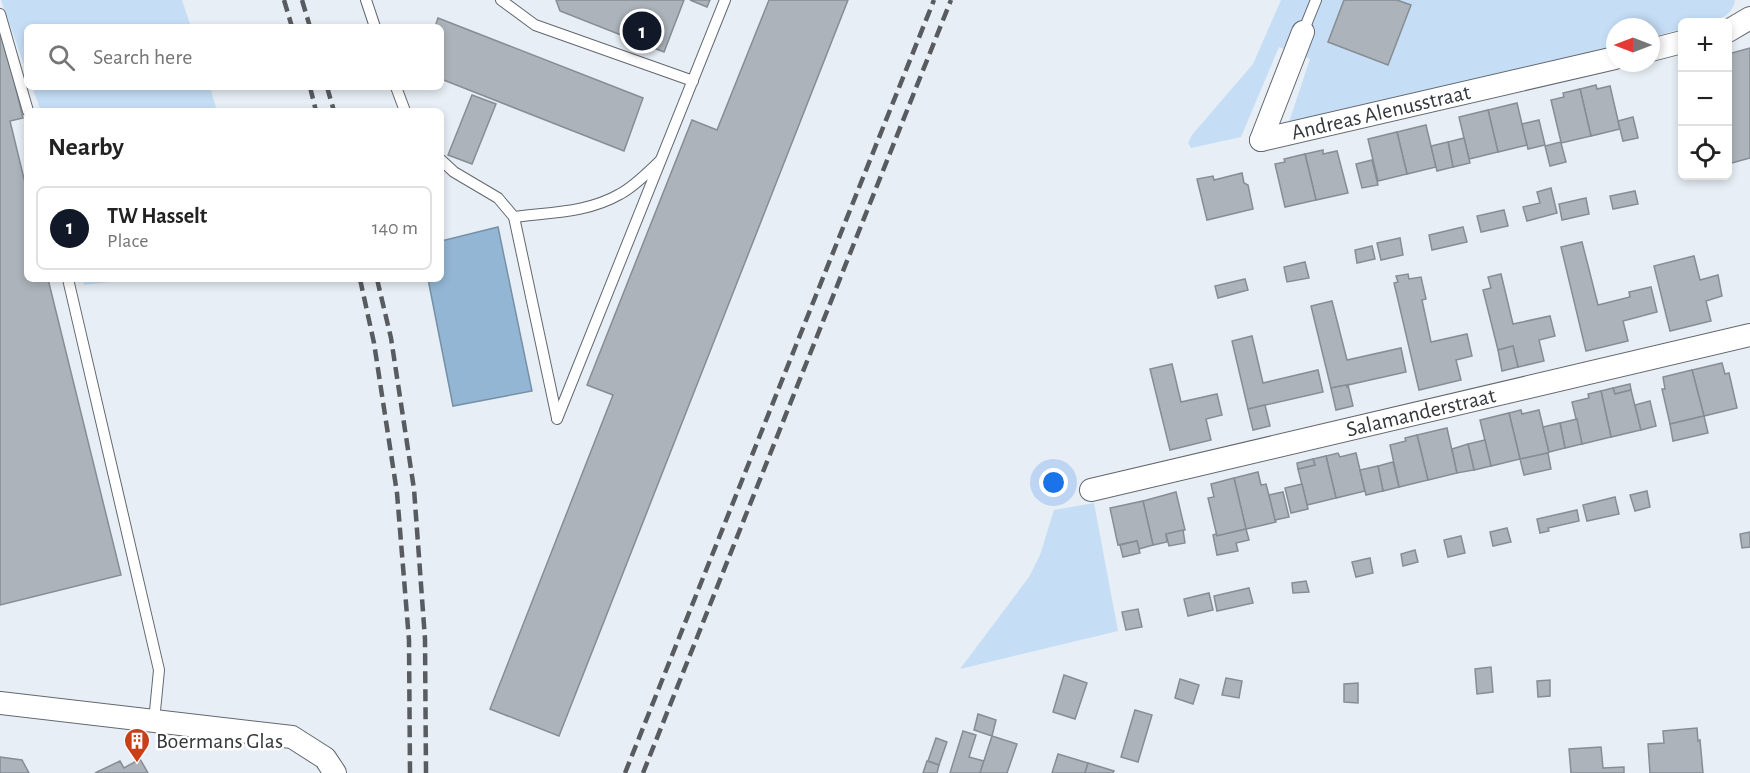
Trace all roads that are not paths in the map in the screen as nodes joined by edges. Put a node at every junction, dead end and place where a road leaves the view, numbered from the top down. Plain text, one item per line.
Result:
1 (366, 0) edge
2 (501, 0) edge
3 (725, 0) edge
4 (1316, 0) edge
5 (0, 14) edge
6 (1750, 18) edge
7 (374, 24) edge
8 (1732, 29) edge
9 (1303, 32) joint
10 (1678, 43) edge
11 (1660, 48) edge
12 (1606, 60) edge
13 (693, 81) junction
14 (397, 90) edge
15 (27, 108) edge
16 (404, 108) edge
17 (661, 160) junction
18 (444, 163) edge
19 (514, 217) junction
20 (69, 282) edge
21 (1750, 335) edge
22 (1091, 490) dead end
23 (0, 703) edge
24 (154, 721) junction
25 (335, 773) edge

1 - 7 lane
2 - 13 lane
3 - 13 lane
4 - 9 lane
5 - 15 lane
6 - 8 street
9 - 12 street, Andreas Alenusstraat
10 - 11 street
13 - 17 lane
14 - 16 lane
17 - 19 lane
17 - 19 lane
18 - 19 lane
20 - 24 lane
21 - 22 street, Salamanderstraat
23 - 24 street
24 - 25 street

